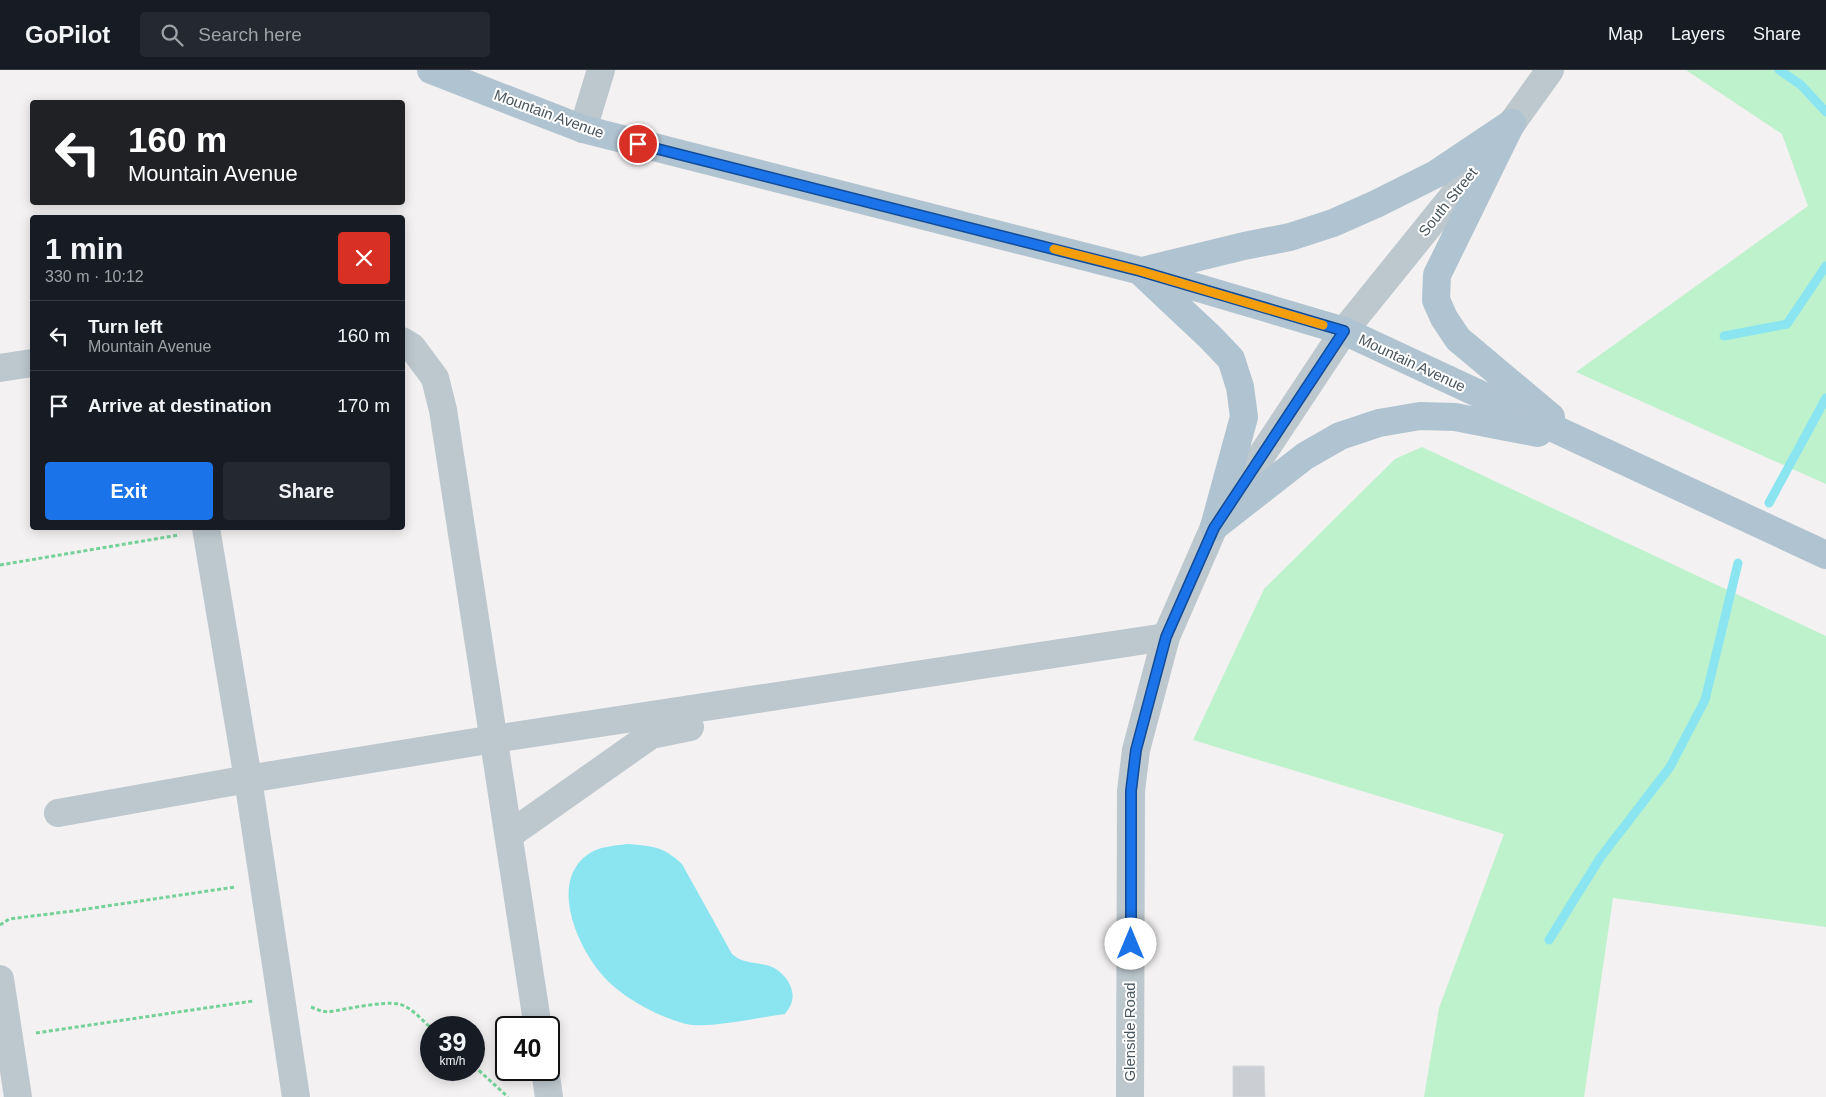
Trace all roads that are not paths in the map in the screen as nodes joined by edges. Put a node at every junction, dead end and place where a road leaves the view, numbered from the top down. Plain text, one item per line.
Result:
1 (431, 70) edge
2 (601, 70) edge
3 (1550, 70) edge
4 (1512, 123) junction
5 (583, 129) junction
6 (1140, 271) junction
7 (1344, 331) junction
8 (405, 343) edge
9 (30, 363) edge
10 (0, 368) edge
11 (1578, 441) junction
12 (1214, 528) junction
13 (206, 530) edge
14 (1826, 554) edge
15 (1166, 637) junction
16 (779, 696) junction
17 (494, 739) junction
18 (248, 780) junction
19 (58, 813) dead end
20 (509, 835) junction
21 (0, 979) edge
22 (536, 1016) edge
23 (7, 1047) edge
24 (547, 1081) edge
25 (18, 1097) edge
26 (296, 1097) edge
27 (549, 1097) edge
28 (1130, 1097) edge

1 - 5 main road, Mountain Avenue
2 - 5 street
3 - 4 street, South Street
4 - 6 main road
4 - 7 street, South Street
4 - 11 main road
5 - 6 main road, Mountain Avenue
6 - 7 main road, Mountain Avenue
6 - 12 main road
7 - 11 main road, Mountain Avenue
7 - 12 street, Glenside Road
8 - 17 street
9 - 10 street
11 - 12 main road
11 - 14 main road, Mountain Avenue
12 - 15 street, Glenside Road
13 - 18 street
15 - 16 street
15 - 28 street, Glenside Road
16 - 17 street
16 - 20 street
17 - 18 street
17 - 20 street
18 - 19 street
18 - 26 street
20 - 22 street
21 - 23 street
23 - 25 street
24 - 27 street

